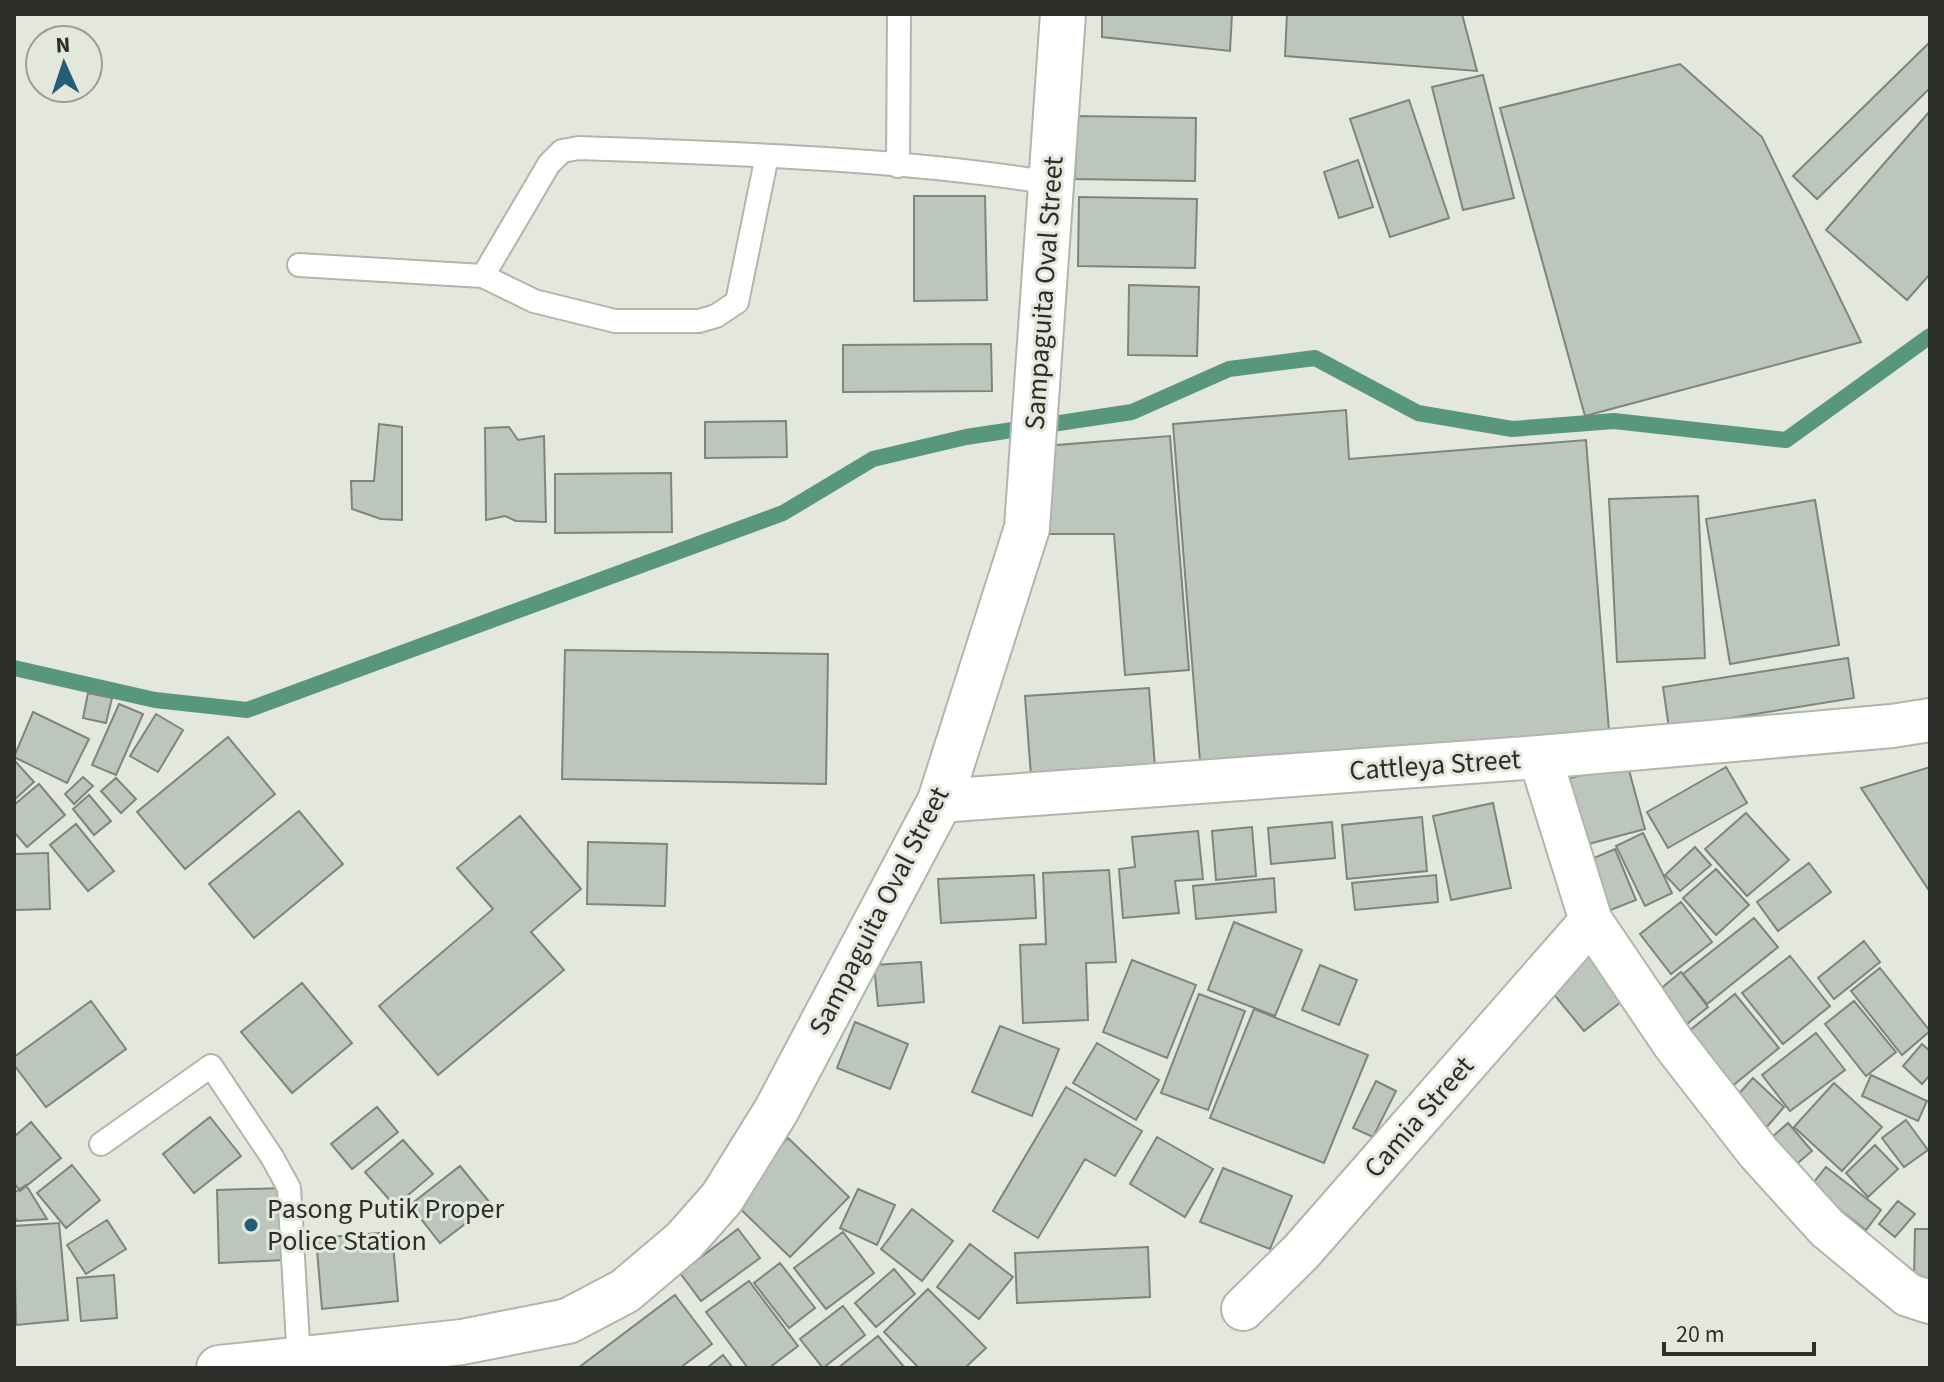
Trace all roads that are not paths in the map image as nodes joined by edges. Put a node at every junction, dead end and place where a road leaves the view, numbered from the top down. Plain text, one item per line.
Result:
1 (899, 14) edge
2 (1063, 14) edge
3 (767, 156) junction
4 (898, 166) junction
5 (1052, 183) junction
6 (299, 265) dead end
7 (483, 276) junction
8 (1930, 720) edge
9 (1540, 757) junction
10 (940, 801) junction
11 (1591, 921) junction
12 (101, 1144) dead end
13 (1930, 1302) edge
14 (1243, 1309) dead end
15 (260, 1365) edge

1 - 4 lane
2 - 5 street, Sampaguita Oval Street
3 - 4 lane
3 - 7 lane
3 - 7 lane
4 - 5 lane
5 - 10 street, Sampaguita Oval Street
6 - 7 lane
8 - 9 street, Cattleya Street
9 - 10 street, Cattleya Street
9 - 11 street
10 - 15 street, Sampaguita Oval Street
11 - 13 street
11 - 14 street, Camia Street
12 - 15 lane

